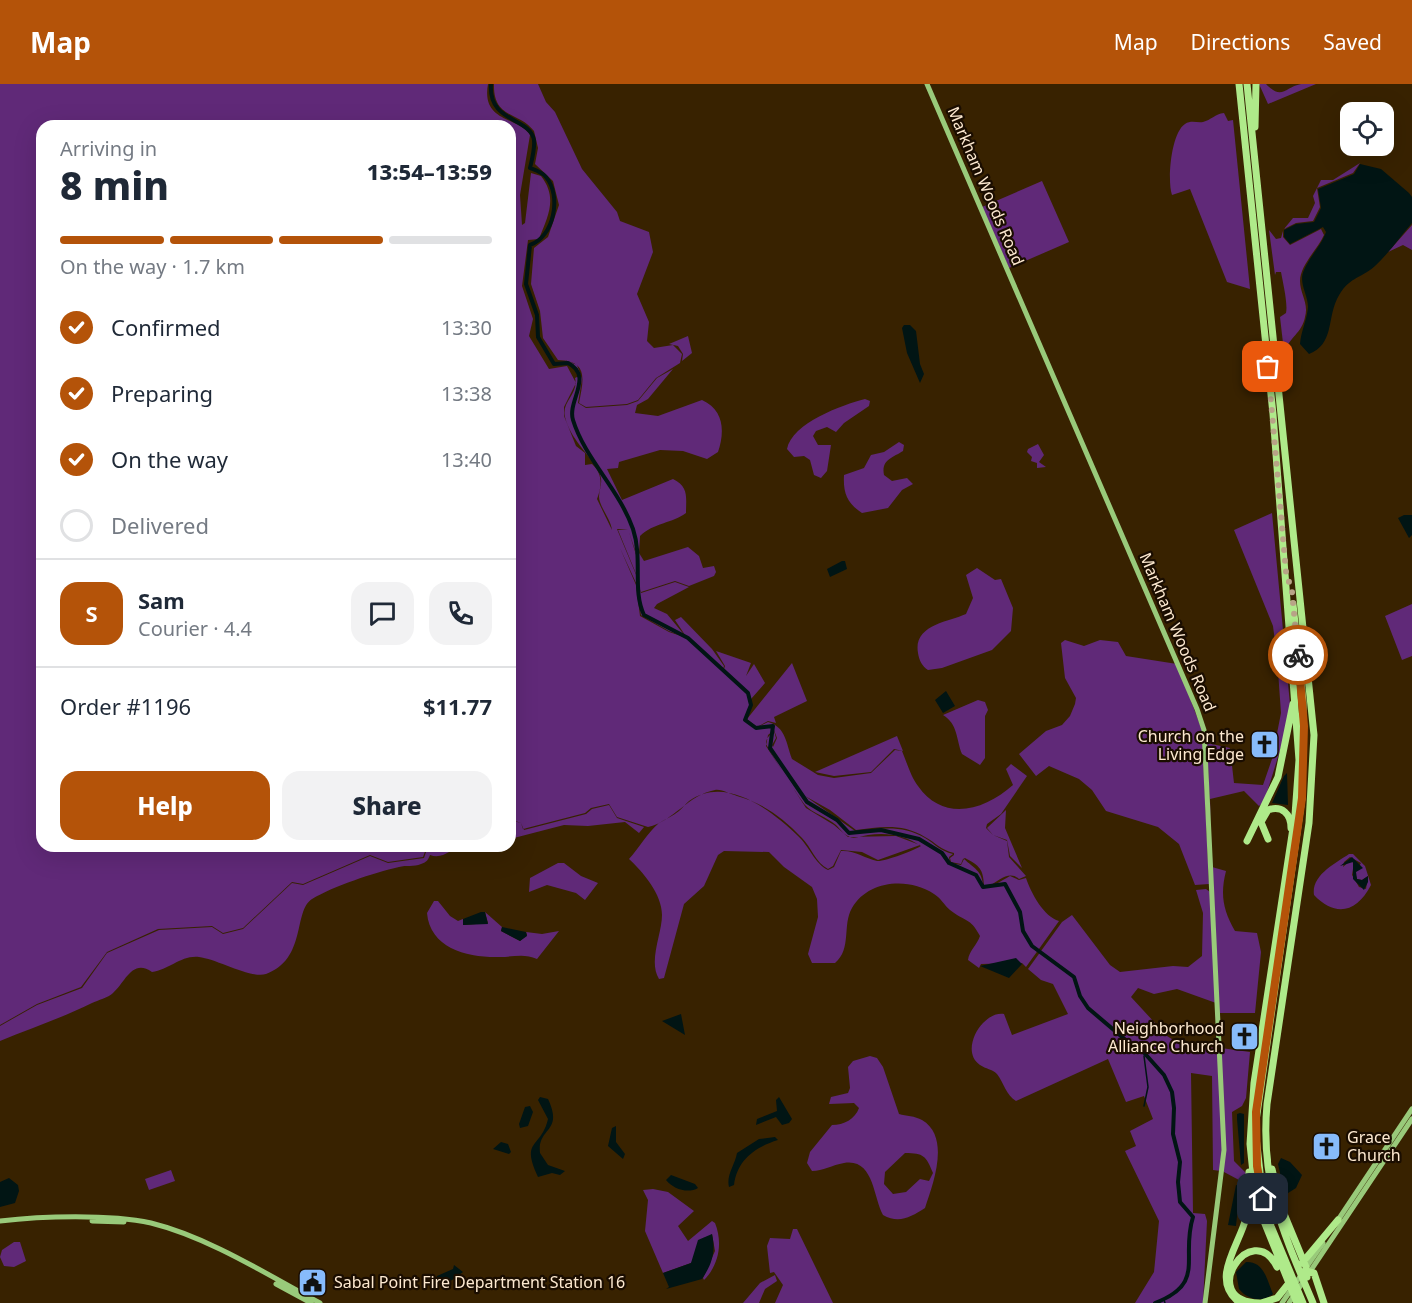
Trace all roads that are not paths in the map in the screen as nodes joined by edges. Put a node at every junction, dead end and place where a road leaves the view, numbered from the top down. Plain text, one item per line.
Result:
1 (927, 84) edge
2 (1239, 84) edge
3 (1247, 84) edge
4 (1256, 84) edge
5 (1256, 177) junction
6 (1286, 576) junction
7 (1293, 657) junction
8 (1310, 811) junction
9 (1268, 839) dead end
10 (1247, 841) dead end
11 (1289, 854) junction
12 (1267, 1104) junction
13 (1412, 1109) edge
14 (1412, 1119) edge
15 (1251, 1154) junction
16 (1383, 1157) junction
17 (1338, 1220) junction
18 (0, 1222) edge
19 (1298, 1248) junction
20 (1313, 1249) junction
21 (1299, 1272) junction
22 (302, 1296) junction
23 (1299, 1297) edge
24 (311, 1303) edge
25 (320, 1303) edge
26 (1205, 1303) edge
27 (1240, 1303) edge
28 (1260, 1303) edge
29 (1282, 1303) edge
30 (1308, 1303) edge
31 (1313, 1303) edge
32 (1324, 1303) edge

1 - 26 main road, Markham Woods Road
2 - 6 highway
3 - 5 highway
4 - 5 highway
5 - 8 highway
6 - 7 highway
6 - 21 highway
7 - 10 highway
7 - 11 highway
8 - 12 highway
8 - 21 highway
9 - 11 highway
11 - 15 highway
12 - 19 highway
12 - 21 highway
13 - 16 main road
14 - 16 main road
15 - 21 highway
15 - 27 highway
16 - 17 main road
16 - 21 main road
17 - 20 highway
17 - 21 main road
18 - 22 main road
18 - 22 main road
19 - 20 highway
19 - 21 highway
20 - 21 highway
21 - 23 highway
21 - 23 highway
21 - 23 main road
21 - 28 highway
21 - 28 highway
21 - 29 main road
21 - 32 highway
22 - 24 main road
22 - 25 main road
23 - 30 highway
23 - 31 highway

